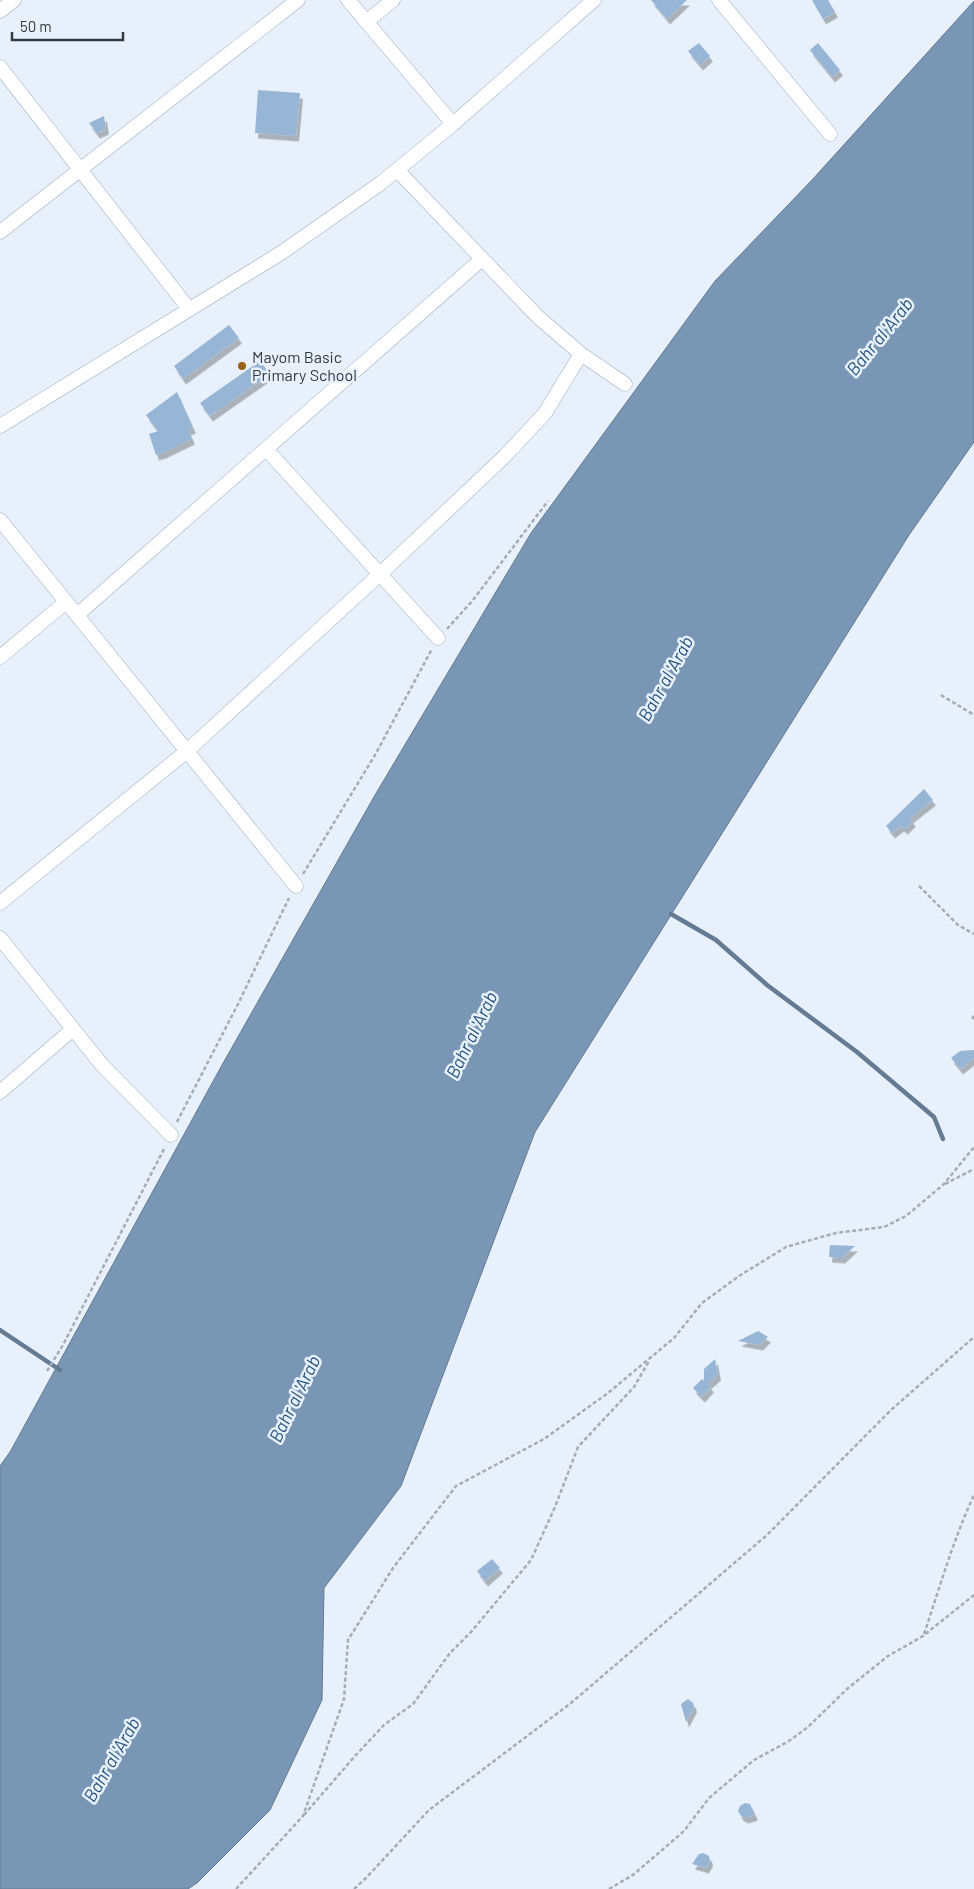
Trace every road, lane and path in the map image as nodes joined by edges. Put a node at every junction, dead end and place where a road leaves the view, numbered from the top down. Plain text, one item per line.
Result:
1 (14, 0) edge
2 (298, 0) edge
3 (348, 0) edge
4 (393, 0) edge
5 (594, 0) edge
6 (719, 0) edge
7 (0, 11) edge
8 (366, 22) junction
9 (0, 67) edge
10 (452, 124) junction
11 (830, 134) dead end
12 (80, 169) junction
13 (397, 170) junction
14 (0, 232) edge
15 (482, 259) junction
16 (190, 309) junction
17 (581, 354) junction
18 (625, 384) dead end
19 (0, 426) edge
20 (266, 449) junction
21 (548, 501) dead end
22 (0, 520) edge
23 (380, 574) junction
24 (66, 602) junction
25 (77, 615) junction
26 (438, 638) junction
27 (0, 657) edge
28 (941, 695) dead end
29 (974, 715) edge
30 (188, 751) junction
31 (296, 886) junction
32 (919, 886) dead end
33 (0, 903) edge
34 (974, 934) edge
35 (0, 938) edge
36 (73, 1029) junction
37 (0, 1092) edge
38 (171, 1135) junction
39 (974, 1147) edge
40 (974, 1169) edge
41 (944, 1184) junction
42 (974, 1337) edge
43 (650, 1358) junction
44 (47, 1371) dead end
45 (974, 1495) edge
46 (974, 1595) edge
47 (923, 1636) junction
48 (303, 1816) junction
49 (236, 1889) edge
50 (354, 1889) edge
51 (609, 1889) edge

1 - 7 street
2 - 12 street
3 - 8 street
4 - 8 street
5 - 10 street
6 - 11 street
8 - 10 street
9 - 12 street
10 - 13 street
12 - 14 street
12 - 16 street
13 - 15 street
13 - 16 street
15 - 17 street
15 - 20 street
16 - 19 street
17 - 18 street
17 - 23 street
20 - 23 street
20 - 25 street
21 - 26 path
22 - 24 street
23 - 26 street
23 - 30 street
24 - 25 street
24 - 27 street
25 - 30 street
26 - 31 path
28 - 29 path
30 - 31 street
30 - 33 street
31 - 38 path
32 - 34 path
35 - 36 street
36 - 37 street
36 - 38 street
38 - 44 path
39 - 41 path
40 - 41 path
41 - 43 path
42 - 50 path
43 - 48 path
43 - 48 path
45 - 47 path
46 - 47 path
47 - 51 path
48 - 49 path

